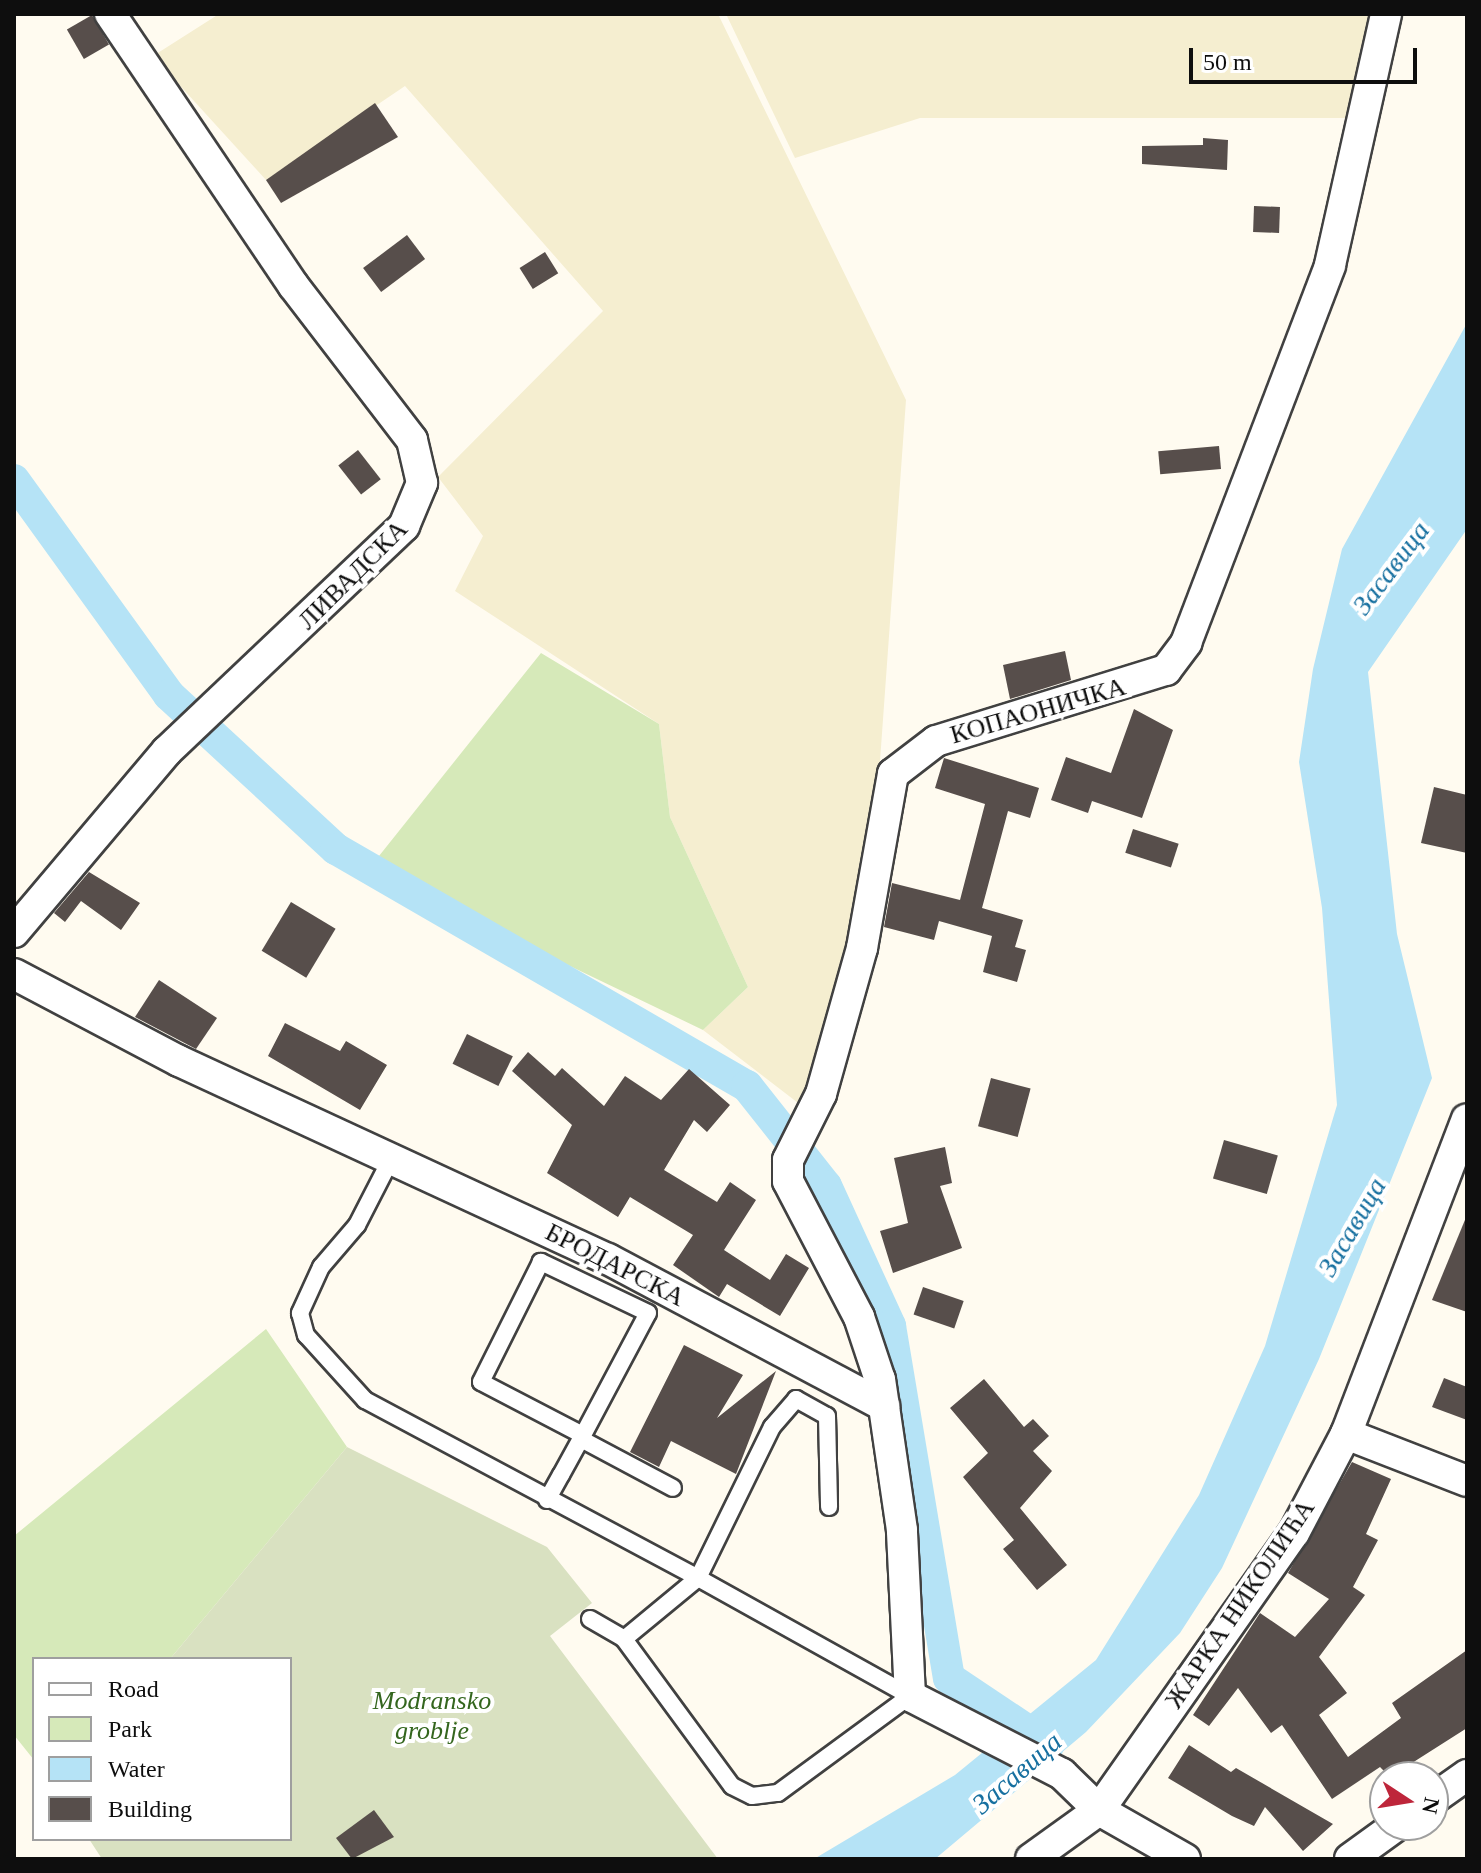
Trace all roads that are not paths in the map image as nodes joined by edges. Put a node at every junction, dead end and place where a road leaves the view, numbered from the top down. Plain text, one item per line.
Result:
1 (110, 14) edge
2 (1386, 14) edge
3 (14, 932) edge
4 (14, 974) edge
5 (1467, 1119) edge
6 (393, 1154) junction
7 (884, 1406) junction
8 (1346, 1434) junction
9 (582, 1437) junction
10 (1467, 1481) edge
11 (673, 1488) dead end
12 (547, 1500) junction
13 (829, 1507) dead end
14 (698, 1578) junction
15 (590, 1619) dead end
16 (624, 1639) junction
17 (910, 1696) junction
18 (1467, 1775) edge
19 (1449, 1788) edge
20 (1099, 1810) junction
21 (1375, 1841) edge
22 (1031, 1859) edge
23 (1185, 1859) edge
24 (1350, 1859) edge

1 - 3 street, ЛИВАДСКА
2 - 7 street, КОПАОНИЧКА
4 - 6 street, БРОДАРСКА
5 - 8 street, ЖАРКА НИКОЛИЋА
6 - 7 street, БРОДАРСКА
6 - 12 lane
7 - 17 street
8 - 10 street
8 - 20 street, ЖАРКА НИКОЛИЋА
9 - 9 lane
9 - 11 lane
9 - 12 lane
12 - 14 lane
13 - 14 lane
14 - 16 lane
14 - 17 lane
15 - 16 lane
16 - 17 lane
17 - 20 street
18 - 19 street
20 - 22 street, ЖАРКА НИКОЛИЋА
20 - 23 street
21 - 24 street

